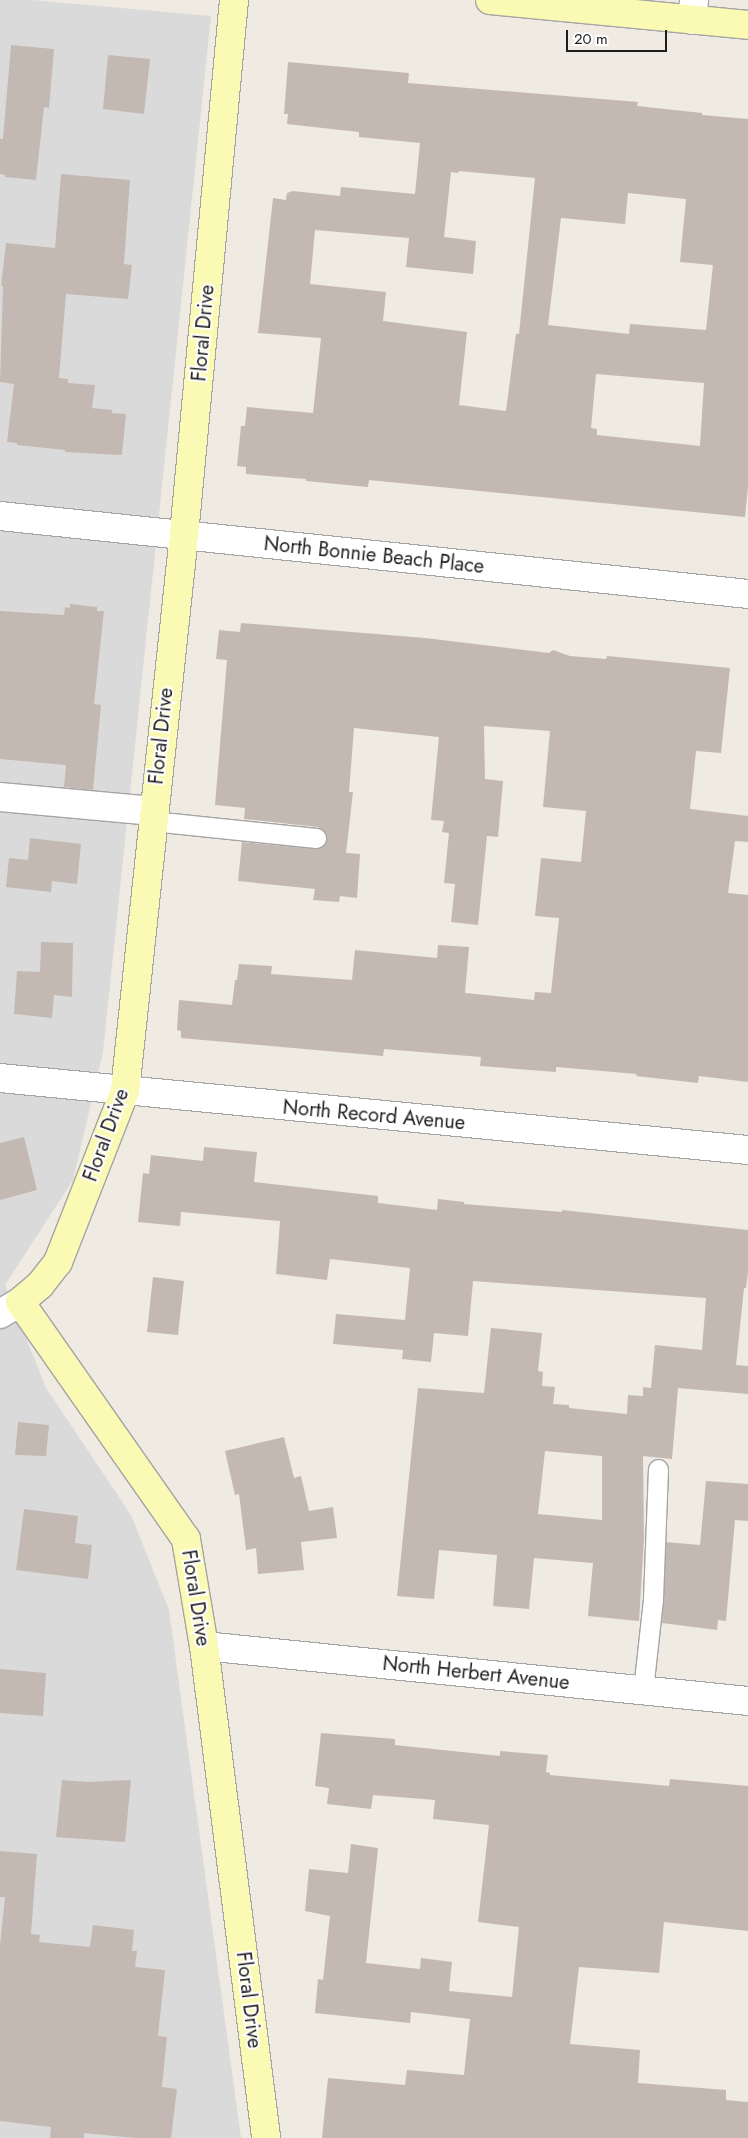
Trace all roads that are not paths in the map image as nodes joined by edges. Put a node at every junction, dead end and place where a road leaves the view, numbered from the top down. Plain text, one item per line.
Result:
1 (234, 0) edge
2 (490, 0) edge
3 (693, 10) edge
4 (748, 25) edge
5 (0, 516) edge
6 (184, 535) junction
7 (747, 588) edge
8 (0, 797) edge
9 (152, 816) junction
10 (316, 838) dead end
11 (0, 1078) edge
12 (125, 1091) junction
13 (748, 1150) edge
14 (10, 1308) edge
15 (658, 1469) dead end
16 (204, 1646) junction
17 (643, 1690) junction
18 (748, 1701) edge
19 (266, 2138) edge

1 - 6 street, Floral Drive
2 - 3 street
3 - 4 street
5 - 6 street, North Bonnie Beach Place
6 - 7 street, North Bonnie Beach Place
6 - 9 street, Floral Drive
8 - 9 street
9 - 10 lane
9 - 12 street, Floral Drive
11 - 12 street, North Record Avenue
12 - 13 street, North Record Avenue
12 - 14 street, Floral Drive
14 - 16 street, Floral Drive
15 - 17 lane
16 - 17 street, North Herbert Avenue
16 - 19 street, Floral Drive
17 - 18 street, North Herbert Avenue

